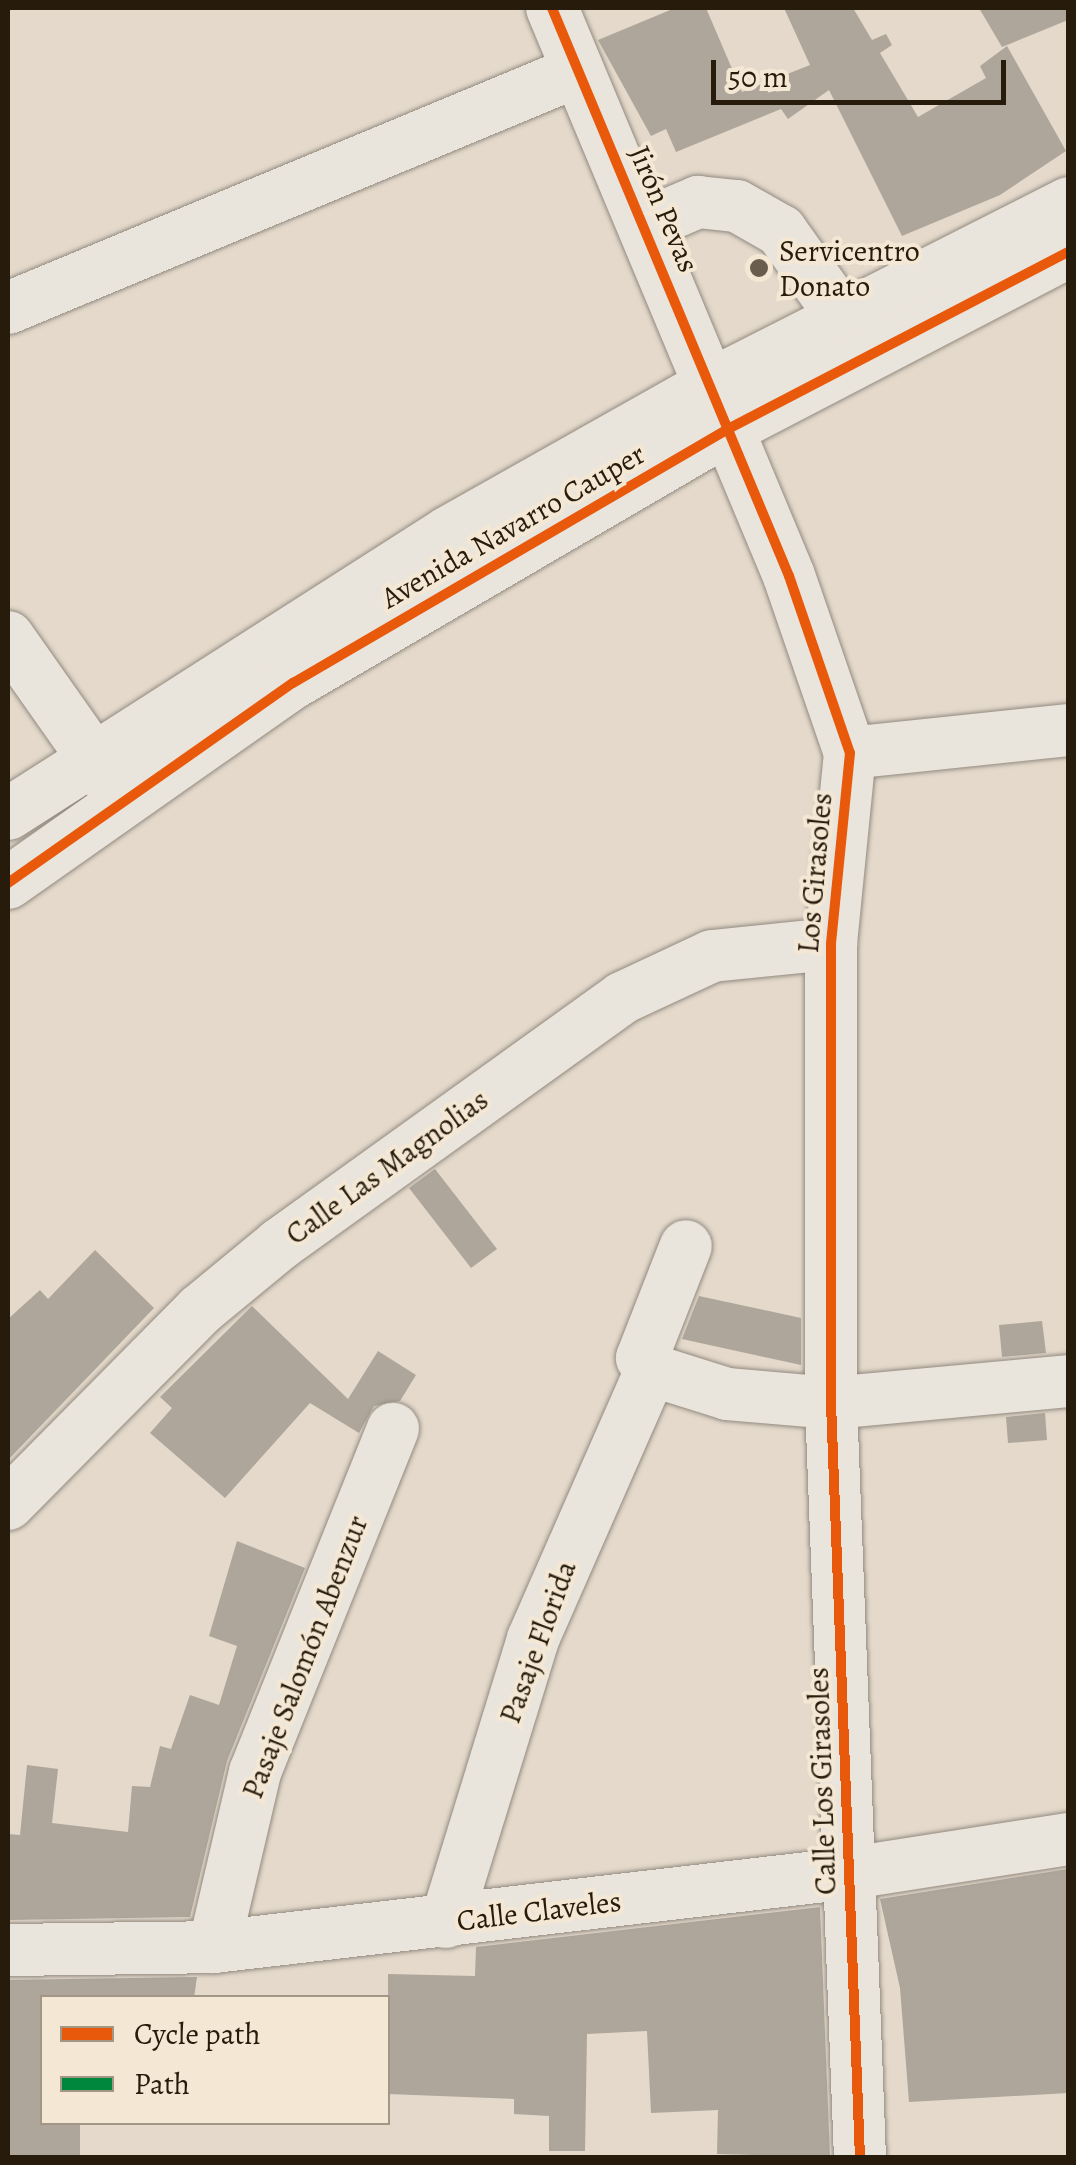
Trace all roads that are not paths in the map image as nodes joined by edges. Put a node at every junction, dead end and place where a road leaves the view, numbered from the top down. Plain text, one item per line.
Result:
1 (552, 8) edge
2 (578, 72) junction
3 (1068, 203) edge
4 (644, 226) junction
5 (1068, 252) edge
6 (8, 308) edge
7 (843, 318) junction
8 (719, 407) junction
9 (8, 636) edge
10 (1068, 730) edge
11 (93, 752) junction
12 (850, 752) junction
13 (120, 800) junction
14 (8, 814) edge
15 (8, 883) edge
16 (832, 944) junction
17 (686, 1246) dead end
18 (651, 1370) junction
19 (1068, 1381) edge
20 (830, 1403) junction
21 (393, 1429) dead end
22 (8, 1504) edge
23 (1068, 1839) edge
24 (851, 1873) junction
25 (446, 1922) junction
26 (214, 1948) junction
27 (8, 1950) edge
28 (860, 2158) edge

1 - 2 street, Jirón Pevas
2 - 4 street, Jirón Pevas
2 - 6 street
3 - 7 street
4 - 7 street
4 - 8 street, Jirón Pevas
5 - 8 street, Avenida Navarro Cauper
7 - 8 street
8 - 11 street
8 - 12 street, Los Girasoles
8 - 13 street, Avenida Navarro Cauper
9 - 11 street
10 - 12 street
11 - 13 street
11 - 14 street
12 - 16 street, Los Girasoles
13 - 15 street, Avenida Navarro Cauper
16 - 20 street, Los Girasoles
16 - 22 street, Calle Las Magnolias
17 - 18 street, Pasaje Florida
18 - 20 street
18 - 25 street, Pasaje Florida
19 - 20 street
20 - 24 street, Calle Los Girasoles
21 - 26 street, Pasaje Salomón Abenzur
23 - 24 street, Calle Claveles
24 - 25 street, Calle Claveles
24 - 28 street, Calle Los Girasoles
25 - 26 street, Calle Claveles
26 - 27 street, Calle Claveles

